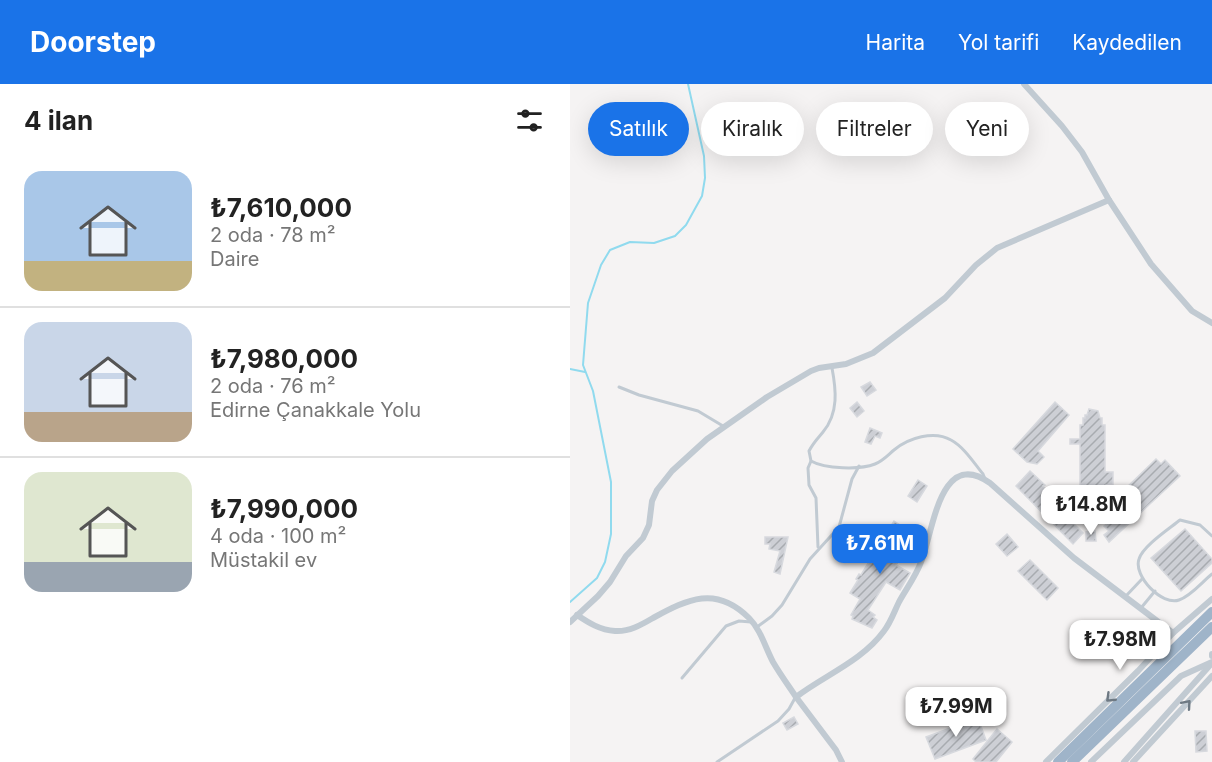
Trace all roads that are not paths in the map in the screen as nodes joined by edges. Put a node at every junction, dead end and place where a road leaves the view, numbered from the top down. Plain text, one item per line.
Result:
1 (1024, 84) edge
2 (1109, 200) junction
3 (1212, 324) edge
4 (832, 366) junction
5 (619, 387) dead end
6 (724, 428) junction
7 (811, 461) junction
8 (859, 466) junction
9 (985, 480) junction
10 (1212, 536) edge
11 (818, 548) junction
12 (1212, 574) edge
13 (1142, 579) junction
14 (1155, 591) junction
15 (1125, 597) junction
16 (1212, 599) edge
17 (1140, 609) junction
18 (1212, 612) edge
19 (577, 615) junction
20 (570, 622) edge
21 (755, 625) junction
22 (1212, 627) edge
23 (1173, 633) junction
24 (1212, 663) edge
25 (1212, 676) edge
26 (682, 678) dead end
27 (796, 696) junction
28 (1135, 750) junction
29 (1135, 761) edge
30 (717, 762) edge
31 (842, 762) edge
32 (1046, 762) edge
33 (1058, 762) edge
34 (1072, 762) edge
35 (1091, 762) edge
36 (1124, 762) edge

1 - 2 street
2 - 3 street
2 - 4 street
4 - 6 street
4 - 7 lane
5 - 6 lane
6 - 19 street
7 - 8 lane
7 - 11 lane
8 - 9 lane
8 - 11 lane
9 - 15 street
9 - 27 street
10 - 13 lane
11 - 21 lane
12 - 14 lane
13 - 14 lane
13 - 15 lane
14 - 17 lane
15 - 17 street
16 - 23 street
17 - 23 street
18 - 33 highway
19 - 20 street
19 - 21 street
21 - 26 lane
21 - 27 street
22 - 34 highway
23 -> 32 street
24 - 28 street
24 - 35 street
29 -> 25 street
27 - 30 lane
27 - 31 street
28 - 29 lane
28 - 36 street

